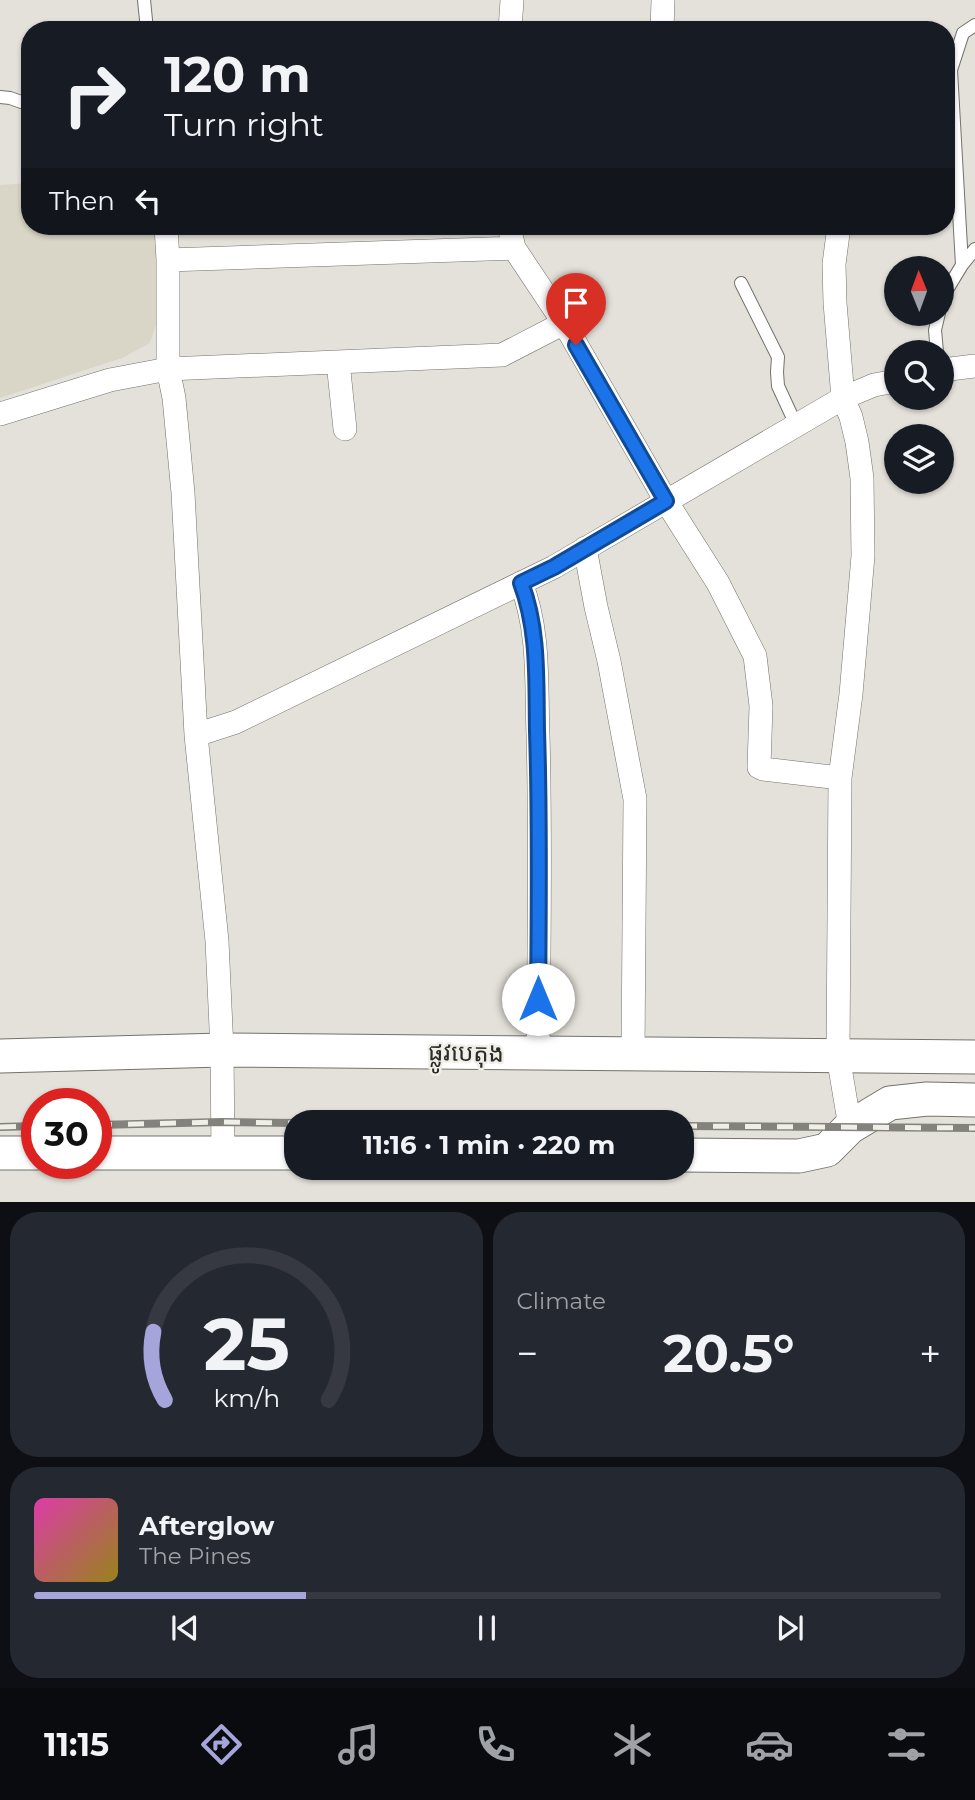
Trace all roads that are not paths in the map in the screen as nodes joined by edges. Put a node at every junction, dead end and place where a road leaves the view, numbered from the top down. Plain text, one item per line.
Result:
1 (144, 0) edge
2 (512, 0) edge
3 (663, 0) edge
4 (146, 21) edge
5 (511, 21) edge
6 (662, 21) edge
7 (975, 25) edge
8 (955, 58) edge
9 (0, 97) edge
10 (21, 102) edge
11 (955, 141) edge
12 (167, 235) edge
13 (838, 235) edge
14 (511, 237) edge
15 (975, 249) edge
16 (168, 260) junction
17 (962, 265) junction
18 (954, 278) edge
19 (741, 283) dead end
20 (564, 323) junction
21 (338, 362) junction
22 (975, 366) edge
23 (168, 369) junction
24 (954, 369) edge
25 (884, 383) edge
26 (843, 398) junction
27 (0, 414) edge
28 (796, 425) junction
29 (345, 429) dead end
30 (666, 501) junction
31 (585, 548) junction
32 (521, 583) junction
33 (196, 735) junction
34 (840, 778) junction
35 (222, 1050) junction
36 (538, 1054) junction
37 (0, 1055) edge
38 (633, 1055) junction
39 (838, 1056) junction
40 (975, 1057) edge
41 (975, 1100) edge
42 (850, 1127) junction
43 (223, 1152) junction
44 (0, 1153) edge
45 (21, 1153) edge
46 (112, 1153) edge
47 (284, 1153) edge
48 (694, 1155) edge

1 - 4 lane
2 - 5 street
3 - 6 street
7 - 8 lane
9 - 10 lane
11 - 17 lane
12 - 16 street
13 - 26 street
14 - 16 street
14 - 20 street
15 - 17 lane
16 - 23 street
17 - 18 lane
19 - 28 lane
20 - 21 street
20 - 30 street
21 - 23 street
21 - 29 street
22 - 24 street
23 - 27 street
23 - 33 street
25 - 26 street
26 - 28 street
26 - 34 street
28 - 30 street
30 - 31 street
30 - 34 street
31 - 32 street
31 - 38 street
32 - 33 street
32 - 36 street
33 - 35 street
34 - 39 street
35 - 36 main road, ផ្លូវបេតុង
35 - 37 main road, ផ្លូវបេតុង
35 - 43 street
36 - 38 main road, ផ្លូវបេតុង
38 - 39 main road, ផ្លូវបេតុង
39 - 40 main road, ផ្លូវបេតុង
39 - 42 street
41 - 42 main road
42 - 48 main road
43 - 46 main road
43 - 47 main road
44 - 45 main road

